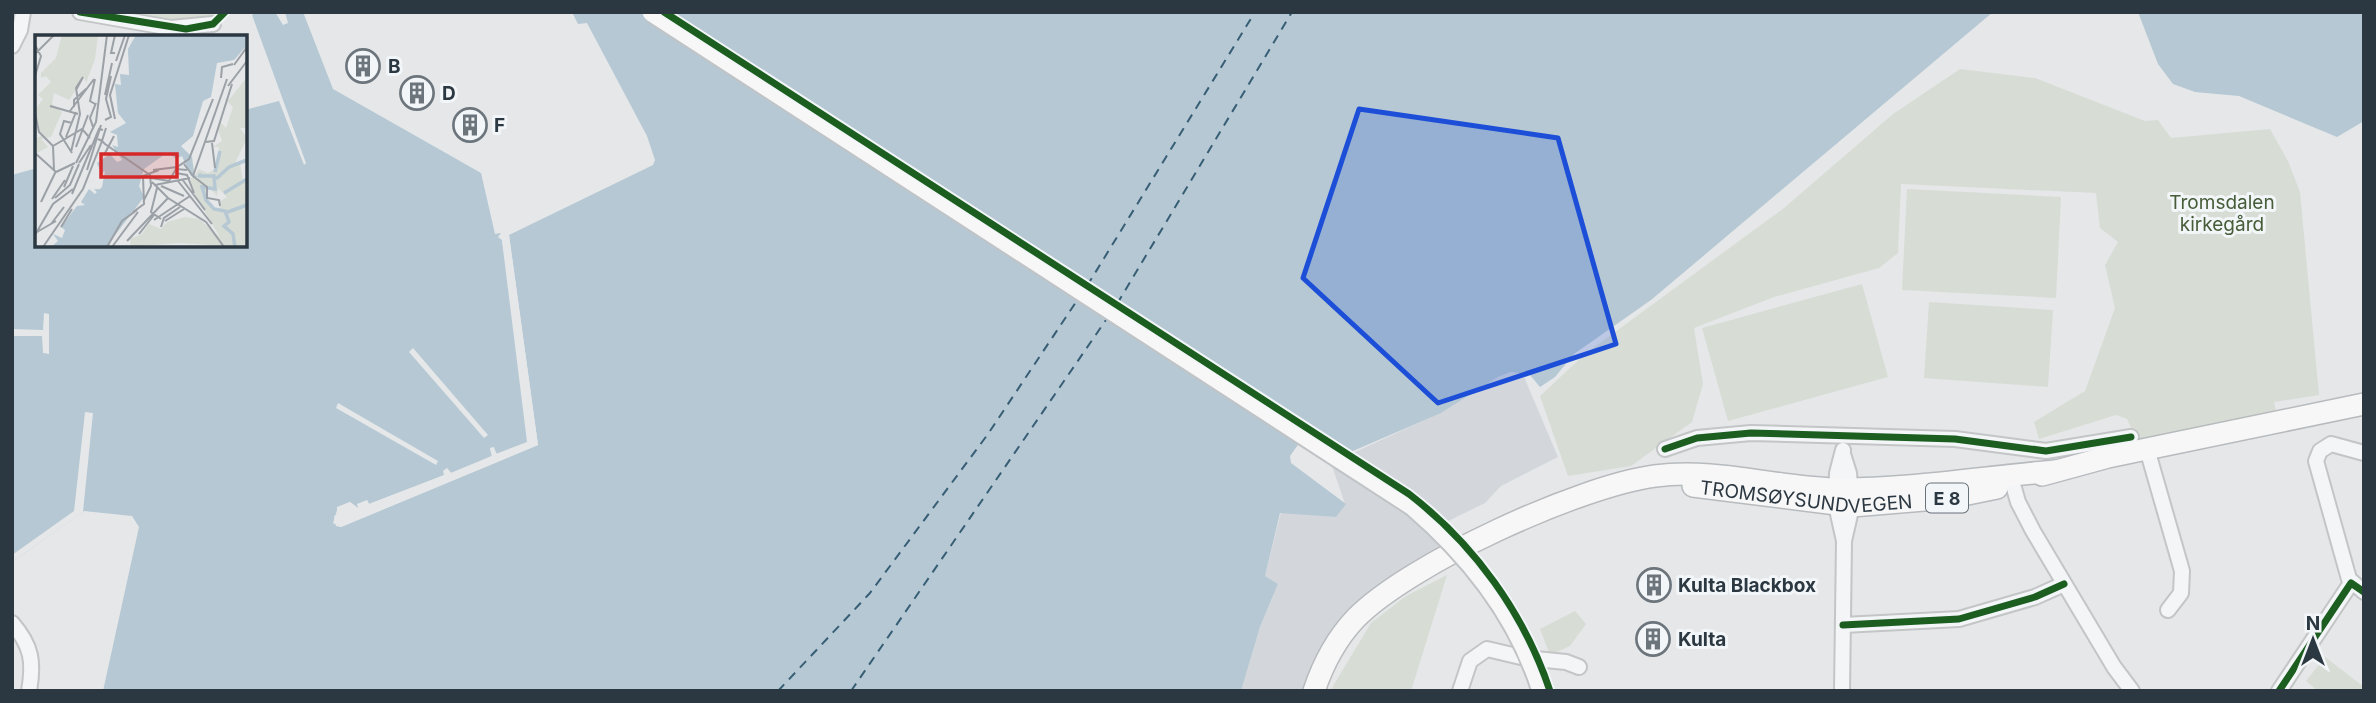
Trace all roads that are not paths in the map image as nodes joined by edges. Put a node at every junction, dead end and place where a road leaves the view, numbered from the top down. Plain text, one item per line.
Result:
1 (23, 12) edge
2 (79, 12) edge
3 (652, 12) edge
4 (122, 16) edge
5 (213, 24) dead end
6 (12, 46) edge
7 (2364, 404) edge
8 (1843, 436) junction
9 (2139, 443) junction
10 (1665, 449) dead end
11 (2364, 453) edge
12 (2014, 487) junction
13 (1844, 497) junction
14 (2351, 583) junction
15 (2064, 584) junction
16 (2364, 592) edge
17 (2168, 610) dead end
18 (12, 623) edge
19 (1843, 625) junction
20 (1579, 667) dead end
21 (29, 691) edge
22 (1314, 691) edge
23 (1460, 691) edge
24 (1542, 691) edge
25 (1842, 691) edge
26 (2133, 691) edge
27 (2279, 691) edge

1 - 6 street
2 - 4 street
3 - 24 main road, bridge
4 - 5 street
7 - 9 highway, TROMSØYSUNDVEGEN / E 8
8 - 9 street
8 - 10 street
8 - 13 street
9 - 12 highway, TROMSØYSUNDVEGEN / E 8
9 - 17 street
11 - 14 street
12 - 13 highway, TROMSØYSUNDVEGEN / E 8
12 - 15 street
13 - 19 street
13 - 22 highway, TROMSØYSUNDVEGEN / E 8
14 - 16 street
14 - 27 street
15 - 19 street
15 - 26 street
18 - 21 street
19 - 25 street
20 - 23 street

